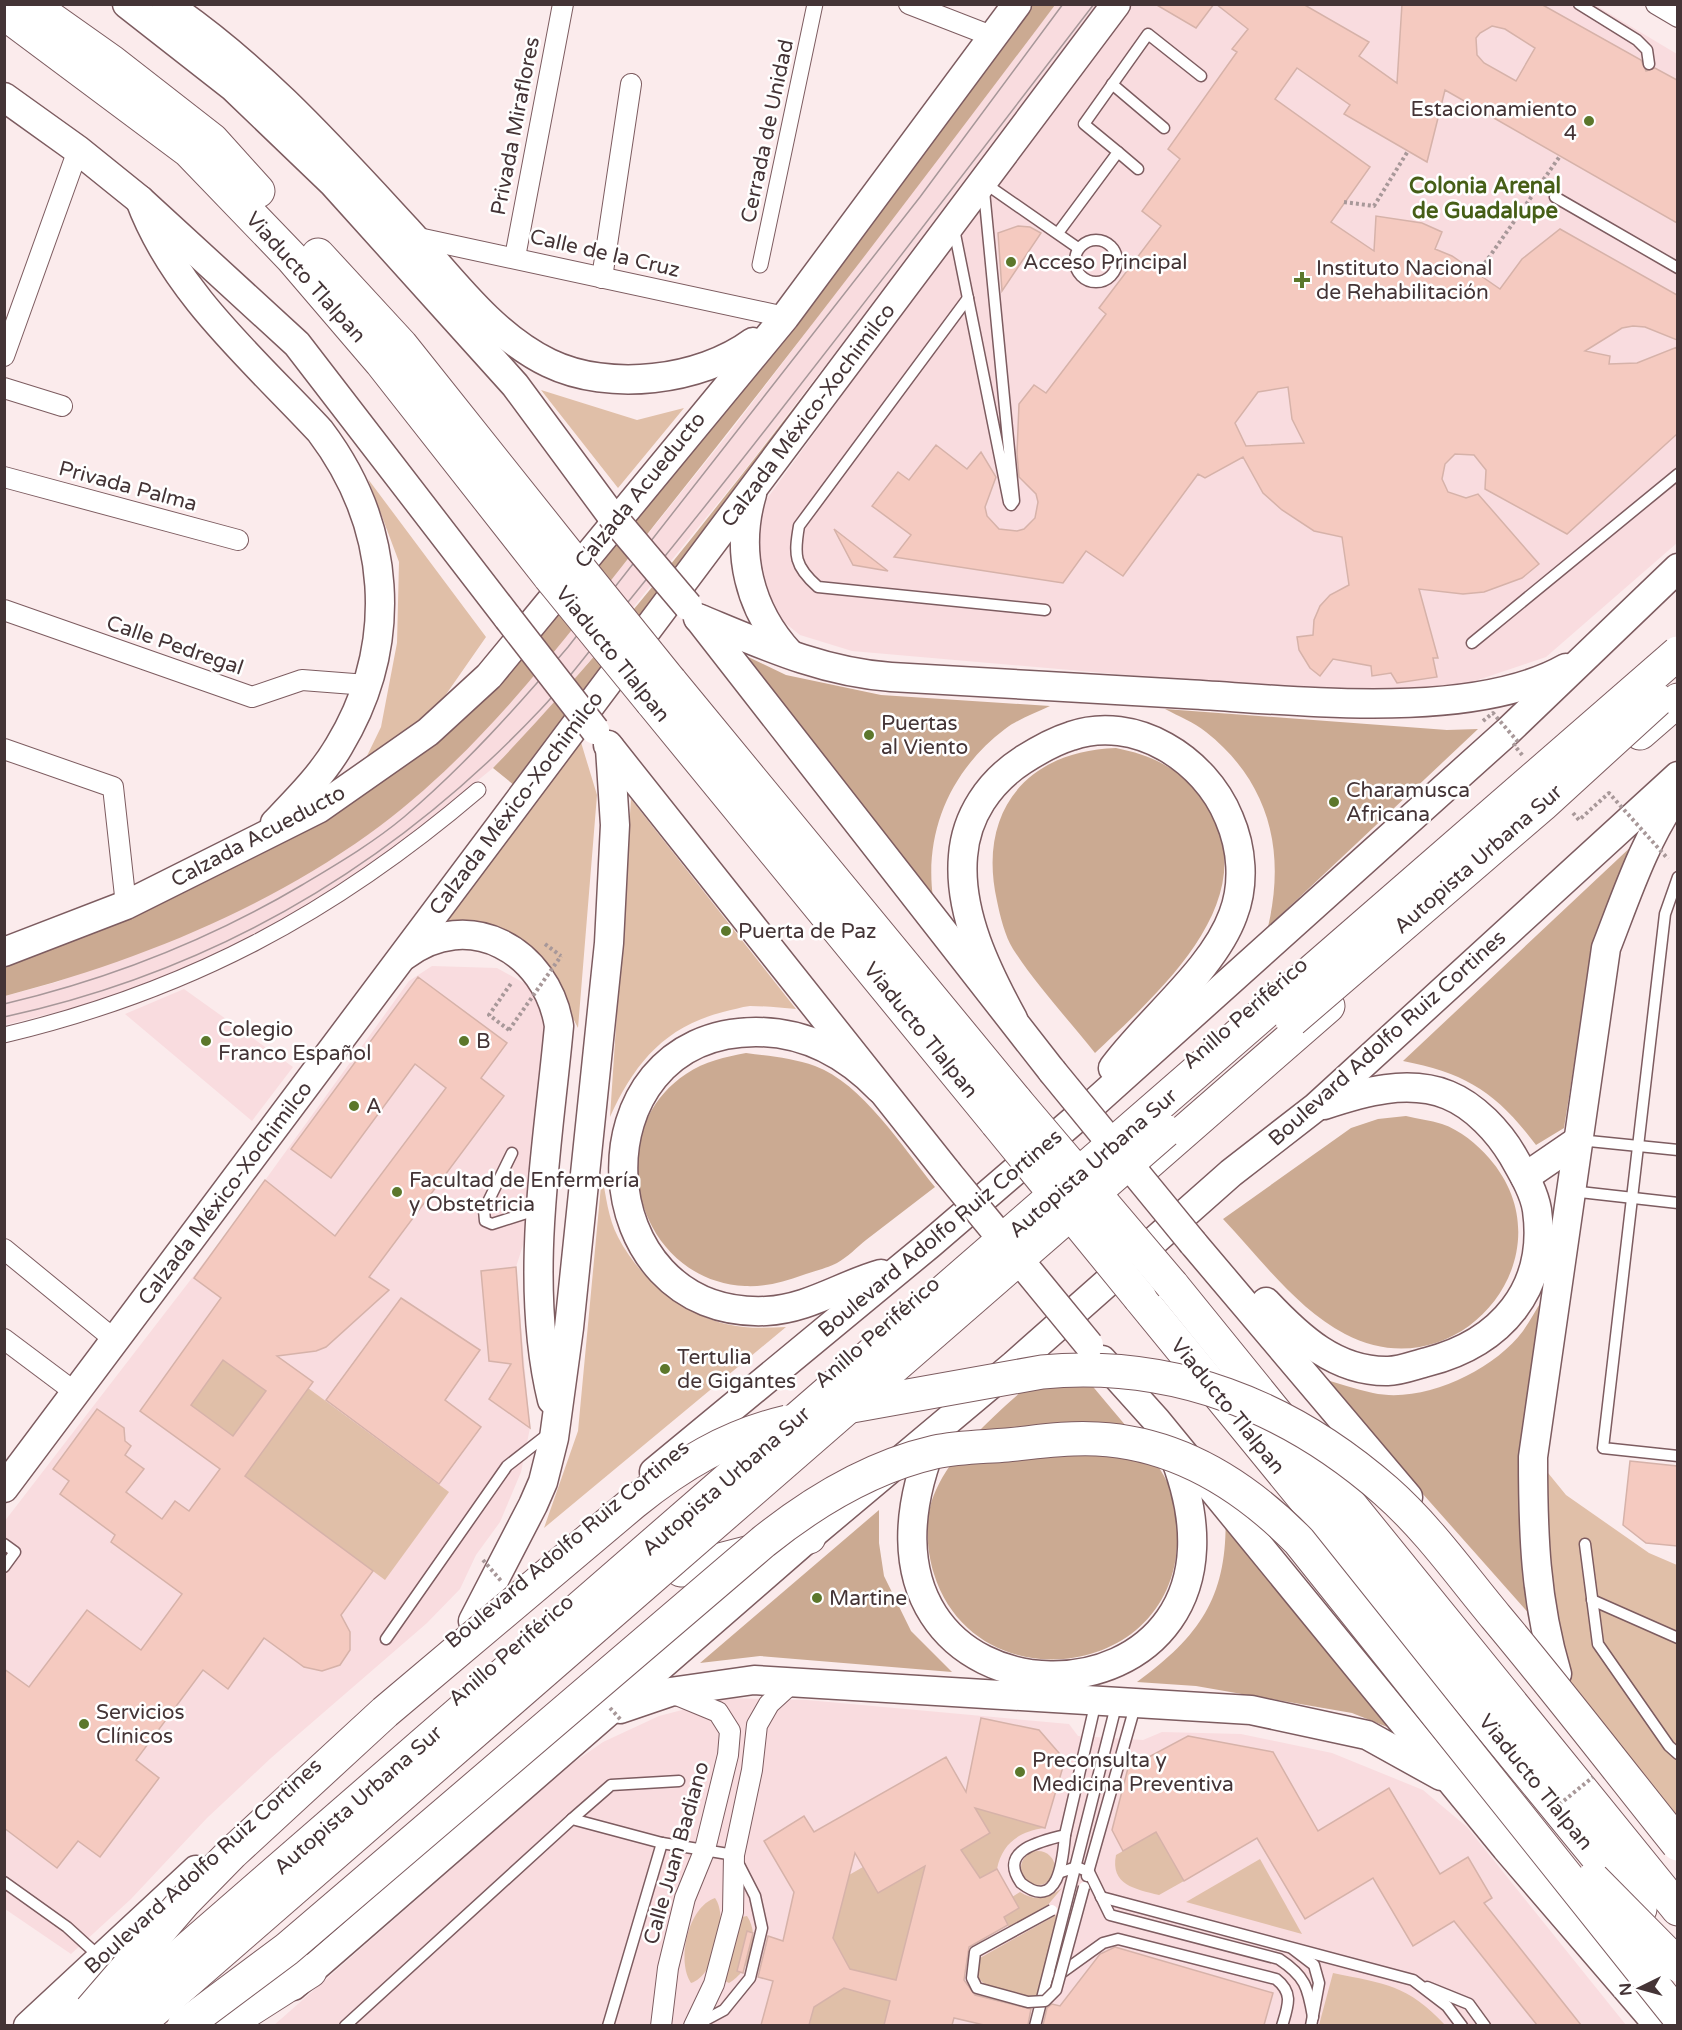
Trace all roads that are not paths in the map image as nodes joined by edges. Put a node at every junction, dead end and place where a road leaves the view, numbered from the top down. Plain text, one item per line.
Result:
1 (30, 4) edge
2 (127, 4) edge
3 (166, 4) edge
4 (563, 4) edge
5 (815, 4) edge
6 (909, 4) edge
7 (1017, 4) edge
8 (1116, 4) edge
9 (1579, 4) edge
10 (1656, 4) edge
11 (4, 13) edge
12 (1677, 17) edge
13 (994, 37) junction
14 (1649, 64) dead end
15 (1200, 76) dead end
16 (631, 84) dead end
17 (1112, 84) junction
18 (4, 97) edge
19 (1164, 128) dead end
20 (78, 150) junction
21 (1118, 152) junction
22 (1138, 169) dead end
23 (983, 182) junction
24 (1555, 197) dead end
25 (140, 200) junction
26 (952, 222) junction
27 (1058, 233) junction
28 (414, 237) junction
29 (1078, 248) junction
30 (515, 257) junction
31 (760, 265) dead end
32 (1677, 268) edge
33 (602, 278) junction
34 (968, 298) junction
35 (785, 317) junction
36 (4, 356) edge
37 (4, 388) edge
38 (62, 406) dead end
39 (1677, 474) edge
40 (4, 477) edge
41 (754, 486) junction
42 (238, 540) dead end
43 (560, 567) junction
44 (1677, 568) edge
45 (4, 610) edge
46 (1045, 610) dead end
47 (693, 612) junction
48 (1677, 639) edge
49 (1472, 643) dead end
50 (1677, 653) edge
51 (1586, 656) junction
52 (794, 657) junction
53 (1677, 682) edge
54 (367, 685) junction
55 (1677, 700) edge
56 (603, 739) junction
57 (4, 749) edge
58 (1677, 776) edge
59 (478, 790) dead end
60 (1677, 793) edge
61 (262, 837) junction
62 (1677, 877) edge
63 (126, 905) junction
64 (4, 952) edge
65 (398, 961) junction
66 (1012, 1019) junction
67 (4, 1035) edge
68 (880, 1089) junction
69 (1093, 1104) junction
70 (1316, 1107) junction
71 (1006, 1112) junction
72 (1579, 1140) junction
73 (1638, 1145) junction
74 (1677, 1150) edge
75 (512, 1153) dead end
76 (1525, 1177) junction
77 (1571, 1191) junction
78 (1632, 1198) junction
79 (1677, 1203) edge
80 (542, 1208) junction
81 (4, 1249) edge
82 (1200, 1252) junction
83 (898, 1269) junction
84 (4, 1339) edge
85 (115, 1340) junction
86 (76, 1393) junction
87 (1156, 1420) junction
88 (556, 1423) junction
89 (939, 1428) junction
90 (1677, 1456) edge
91 (4, 1488) edge
92 (809, 1537) junction
93 (4, 1544) edge
94 (1585, 1544) dead end
95 (4, 1567) edge
96 (681, 1570) junction
97 (1592, 1600) junction
98 (473, 1621) junction
99 (1677, 1638) edge
100 (386, 1639) dead end
101 (1557, 1674) junction
102 (793, 1682) junction
103 (670, 1692) junction
104 (1116, 1702) junction
105 (604, 1715) junction
106 (1677, 1754) edge
107 (679, 1781) dead end
108 (1455, 1783) junction
109 (1499, 1788) junction
110 (572, 1818) junction
111 (1677, 1825) edge
112 (1065, 1835) junction
113 (663, 1843) junction
114 (1677, 1844) edge
115 (705, 1849) junction
116 (734, 1855) junction
117 (1077, 1866) junction
118 (1061, 1872) junction
119 (1089, 1872) junction
120 (4, 1882) edge
121 (181, 1883) junction
122 (1070, 1893) junction
123 (1101, 1897) junction
124 (1677, 1909) edge
125 (1288, 1946) junction
126 (1677, 1954) edge
127 (101, 1958) junction
128 (1677, 1965) edge
129 (310, 1971) junction
130 (1413, 1980) junction
131 (1045, 1984) junction
132 (1677, 2016) edge
133 (1312, 2021) edge
134 (662, 2022) edge
135 (28, 2025) edge
136 (68, 2025) edge
137 (78, 2025) edge
138 (99, 2025) edge
139 (136, 2025) edge
140 (158, 2025) edge
141 (184, 2025) edge
142 (224, 2025) edge
143 (247, 2025) edge
144 (345, 2025) edge
145 (608, 2025) edge
146 (689, 2025) edge
147 (695, 2025) edge
148 (1035, 2025) edge
149 (1282, 2025) edge
150 (1462, 2025) edge
151 (1485, 2025) edge
152 (1659, 2025) edge

1 - 43 highway, Viaducto Tlalpan
2 - 47 main road, bridge
3 - 28 main road
4 - 30 street, Privada Miraflores
5 - 31 street, Cerrada de Unidad
6 - 13 street
7 - 13 main road
8 - 23 main road, Calzada México-Xochimilco
9 - 14 lane
10 - 12 street
11 - 43 highway, Viaducto Tlalpan
13 - 35 main road
15 - 17 lane
16 - 33 street
17 - 19 lane
17 - 21 lane
18 - 20 main road
20 - 25 main road
20 - 36 street
21 - 22 lane
21 - 27 lane
23 - 26 main road, Calzada México-Xochimilco
23 - 27 lane
23 - 34 lane
24 - 32 lane
25 - 54 main road
25 - 56 main road, bridge
26 - 34 lane
26 - 41 main road, Calzada México-Xochimilco
27 - 29 lane
28 - 30 street, Calle de la Cruz
28 - 35 main road
29 - 29 lane
30 - 33 street, Calle de la Cruz
33 - 35 street, Calle de la Cruz
34 - 46 lane
35 - 61 main road, Calzada Acueducto
37 - 38 street
39 - 49 lane
40 - 42 street, Privada Palma
41 - 52 main road
41 - 65 main road, Calzada México-Xochimilco
43 - 71 highway, Viaducto Tlalpan, bridge
44 - 51 main road, Boulevard Adolfo Ruiz Cortines
45 - 54 street, Calle Pedregal
47 - 52 main road
47 - 66 main road
48 - 137 highway, Anillo Periférico
50 - 138 highway, Autopista Urbana Sur, bridge
51 - 52 main road
51 - 69 main road, Boulevard Adolfo Ruiz Cortines
53 - 139 highway, Autopista Urbana Sur, bridge
54 - 61 main road
55 - 96 highway
56 - 68 main road
56 - 88 main road
57 - 63 street
58 - 70 main road, Boulevard Adolfo Ruiz Cortines
59 - 67 street
60 - 72 main road
61 - 63 main road, Calzada Acueducto
62 - 73 lane
63 - 64 main road, Calzada Acueducto
65 - 80 main road
65 - 85 main road, Calzada México-Xochimilco
66 - 69 main road
66 - 82 main road, bridge
68 - 83 main road
68 - 87 main road, bridge
69 - 83 main road, Boulevard Adolfo Ruiz Cortines
70 - 76 main road
70 - 89 main road, Boulevard Adolfo Ruiz Cortines
71 - 124 highway, Viaducto Tlalpan, bridge
71 - 126 highway, Viaducto Tlalpan, bridge
72 - 73 lane
72 - 76 main road
72 - 77 main road
73 - 74 lane
73 - 78 lane
75 - 80 lane
76 - 82 main road
77 - 78 lane
77 - 101 main road
78 - 79 lane
78 - 90 lane
80 - 88 main road
81 - 85 street
82 - 101 main road
83 - 98 main road, Boulevard Adolfo Ruiz Cortines
84 - 86 street
85 - 86 main road, Calzada México-Xochimilco
86 - 91 main road, Calzada México-Xochimilco
87 - 89 main road
87 - 108 main road
88 - 98 main road
88 - 100 lane
89 - 92 main road, Boulevard Adolfo Ruiz Cortines
92 - 96 highway
92 - 105 main road, Boulevard Adolfo Ruiz Cortines
93 - 95 lane
94 - 97 lane
96 - 140 highway
97 - 99 lane
97 - 106 lane
98 - 121 main road, Boulevard Adolfo Ruiz Cortines
101 - 111 main road
102 - 103 main road
102 - 104 main road
102 - 116 street
103 - 105 main road
103 - 115 street, Calle Juan Badiano
104 - 108 main road
104 - 112 lane
104 - 117 lane
104 - 119 lane
105 - 129 main road, Boulevard Adolfo Ruiz Cortines
107 - 110 lane
108 - 152 main road
109 - 128 highway, bridge
109 - 132 highway, bridge
109 - 141 highway, bridge
110 - 113 lane
110 - 144 lane
112 - 118 lane
112 - 118 lane
113 - 115 lane
113 - 145 lane
114 - 137 highway, bridge
115 - 116 lane
115 - 134 street, Calle Juan Badiano
116 - 147 street
116 - 147 lane
117 - 118 lane
117 - 119 lane
117 - 122 lane
119 - 122 lane, bridge
119 - 123 lane
120 - 127 lane
121 - 127 main road, Boulevard Adolfo Ruiz Cortines
121 - 136 highway
122 - 131 lane
123 - 125 lane
123 - 133 lane
125 - 130 lane
125 - 133 lane
127 - 135 main road, Boulevard Adolfo Ruiz Cortines
129 - 142 highway
129 - 143 main road, Boulevard Adolfo Ruiz Cortines
130 - 150 lane
130 - 151 lane
131 - 148 lane
131 - 149 lane
134 - 146 street

